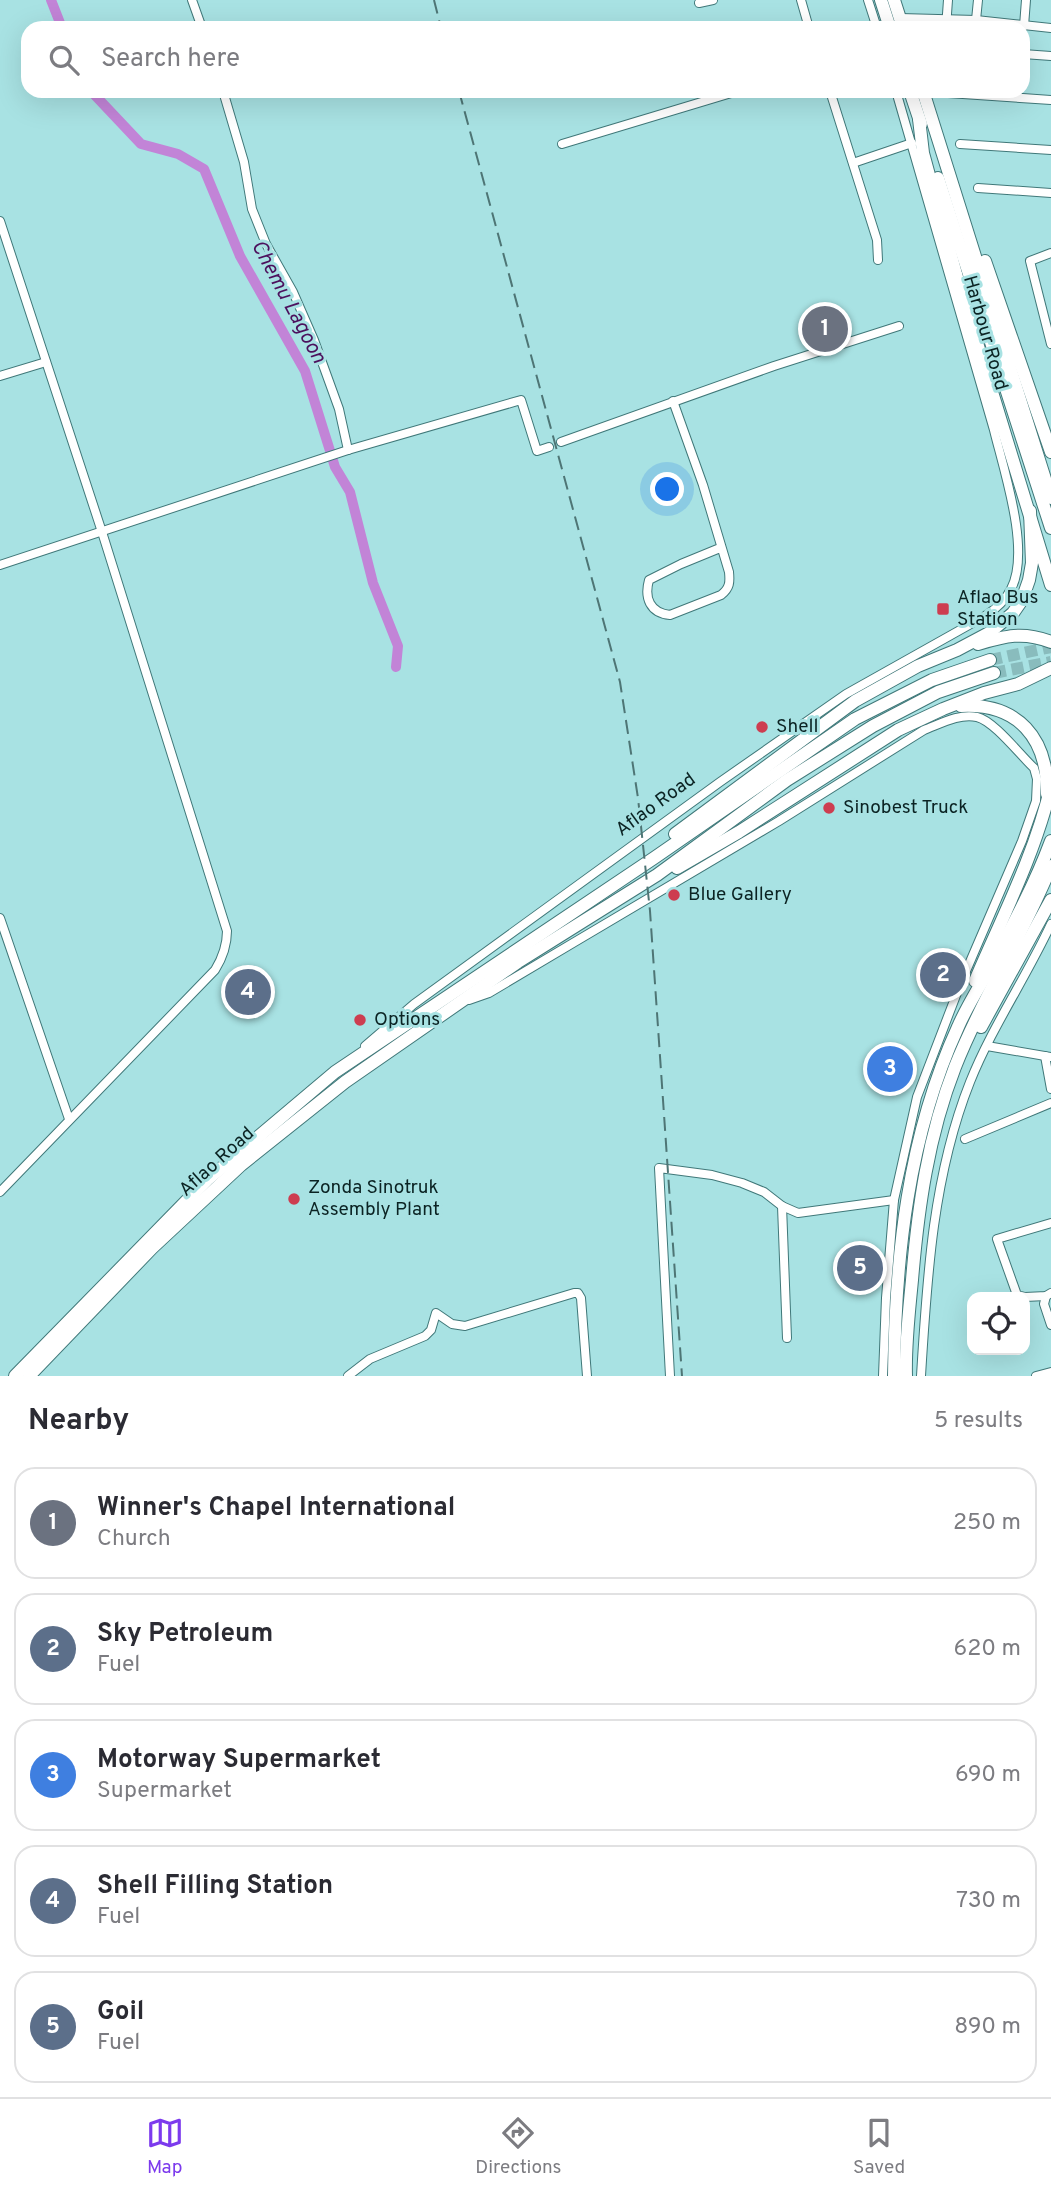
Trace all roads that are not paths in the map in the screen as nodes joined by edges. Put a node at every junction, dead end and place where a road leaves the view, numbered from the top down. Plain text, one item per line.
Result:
1 (192, 0) edge
2 (713, 0) edge
3 (801, 0) edge
4 (868, 0) edge
5 (881, 0) edge
6 (894, 0) edge
7 (948, 0) edge
8 (978, 0) edge
9 (1026, 0) edge
10 (699, 3) dead end
11 (976, 20) junction
12 (200, 21) edge
13 (807, 21) edge
14 (875, 21) edge
15 (895, 21) edge
16 (897, 21) edge
17 (947, 21) edge
18 (969, 21) edge
19 (984, 21) edge
20 (1024, 21) edge
21 (1030, 26) edge
22 (1051, 27) edge
23 (1030, 54) edge
24 (1051, 56) edge
25 (224, 98) edge
26 (715, 98) edge
27 (832, 98) edge
28 (898, 98) edge
29 (912, 98) edge
30 (925, 98) edge
31 (1030, 98) edge
32 (1051, 100) edge
33 (919, 119) junction
34 (912, 143) junction
35 (562, 144) dead end
36 (960, 144) dead end
37 (1051, 150) edge
38 (852, 163) junction
39 (978, 188) dead end
40 (954, 190) junction
41 (1051, 193) edge
42 (0, 221) edge
43 (1051, 253) edge
44 (878, 260) dead end
45 (985, 307) junction
46 (899, 326) dead end
47 (1051, 344) edge
48 (46, 362) junction
49 (0, 376) edge
50 (673, 401) junction
51 (561, 442) dead end
52 (549, 447) dead end
53 (348, 450) junction
54 (1051, 452) edge
55 (1051, 498) edge
56 (1030, 511) junction
57 (1051, 528) edge
58 (102, 532) junction
59 (720, 548) junction
60 (0, 565) edge
61 (1051, 585) edge
62 (1012, 588) joint
63 (1051, 642) edge
64 (957, 650) junction
65 (990, 660) tunnel mouth
66 (1051, 668) edge
67 (994, 673) tunnel mouth
68 (943, 709) junction
69 (1051, 786) edge
70 (1047, 805) junction
71 (1051, 841) edge
72 (654, 858) junction
73 (1051, 866) edge
74 (657, 875) junction
75 (1051, 900) edge
76 (0, 918) edge
77 (1051, 924) edge
78 (995, 969) junction
79 (456, 1005) junction
80 (959, 1024) junction
81 (987, 1046) junction
82 (1048, 1057) edge
83 (335, 1072) junction
84 (1051, 1089) edge
85 (1051, 1103) edge
86 (940, 1112) junction
87 (69, 1119) junction
88 (965, 1139) dead end
89 (0, 1192) edge
90 (894, 1200) junction
91 (782, 1206) junction
92 (1051, 1223) edge
93 (1016, 1292) edge
94 (1049, 1295) edge
95 (1030, 1297) edge
96 (1051, 1325) edge
97 (787, 1338) dead end
98 (1051, 1372) edge
99 (15, 1376) edge
100 (29, 1376) edge
101 (348, 1376) edge
102 (587, 1376) edge
103 (670, 1376) edge
104 (883, 1376) edge
105 (894, 1376) edge
106 (906, 1376) edge
107 (920, 1376) edge
108 (1036, 1376) edge

1 - 12 street
2 - 10 street
3 - 13 street
4 - 14 street
5 - 15 highway
6 - 16 highway
7 - 17 street
8 - 11 street
9 - 20 street
11 - 18 street
11 - 19 street
21 - 22 street
23 - 24 street
25 - 53 street
26 - 35 street
27 - 38 street
28 - 34 street, Harbour Road
29 - 33 highway, Harbour Road
30 - 40 highway, Harbour Road
31 - 32 street
33 - 45 highway, Harbour Road
33 - 56 highway
34 - 38 street
34 - 62 street, Harbour Road
36 - 37 street
38 - 44 street
39 - 41 street
40 - 45 highway, Harbour Road
40 - 54 highway
42 - 48 street
43 - 47 street
45 - 55 highway, Harbour Road
45 - 57 highway, Harbour Road
46 - 50 street
48 - 49 street
48 - 58 street
50 - 51 street
50 - 59 street
52 - 53 street
53 - 58 street
56 - 61 highway
56 - 64 highway
58 - 60 street
58 - 87 street
59 - 59 street
62 - 83 street, Aflao Road
63 - 64 highway
64 - 72 highway
65 - 72 highway, Aflao Road
66 - 68 highway
67 - 74 highway, Aflao Road
68 - 70 highway
68 - 74 highway
69 - 70 highway
70 - 80 highway
71 - 78 highway
72 - 83 highway, Aflao Road
73 - 78 highway
74 - 79 highway, Aflao Road
75 - 86 highway
76 - 87 street
77 - 81 street
78 - 80 highway
78 - 86 highway
79 - 90 street, Aflao Road
79 - 100 highway, Aflao Road
80 - 105 highway
81 - 82 street
81 - 107 street
82 - 84 street
83 - 99 highway, Aflao Road
85 - 88 street
86 - 106 highway
87 - 89 street
90 - 91 street
90 - 104 street
91 - 97 street
91 - 103 street
92 - 93 street
94 - 95 street
94 - 96 street
98 - 108 street
101 - 102 street

